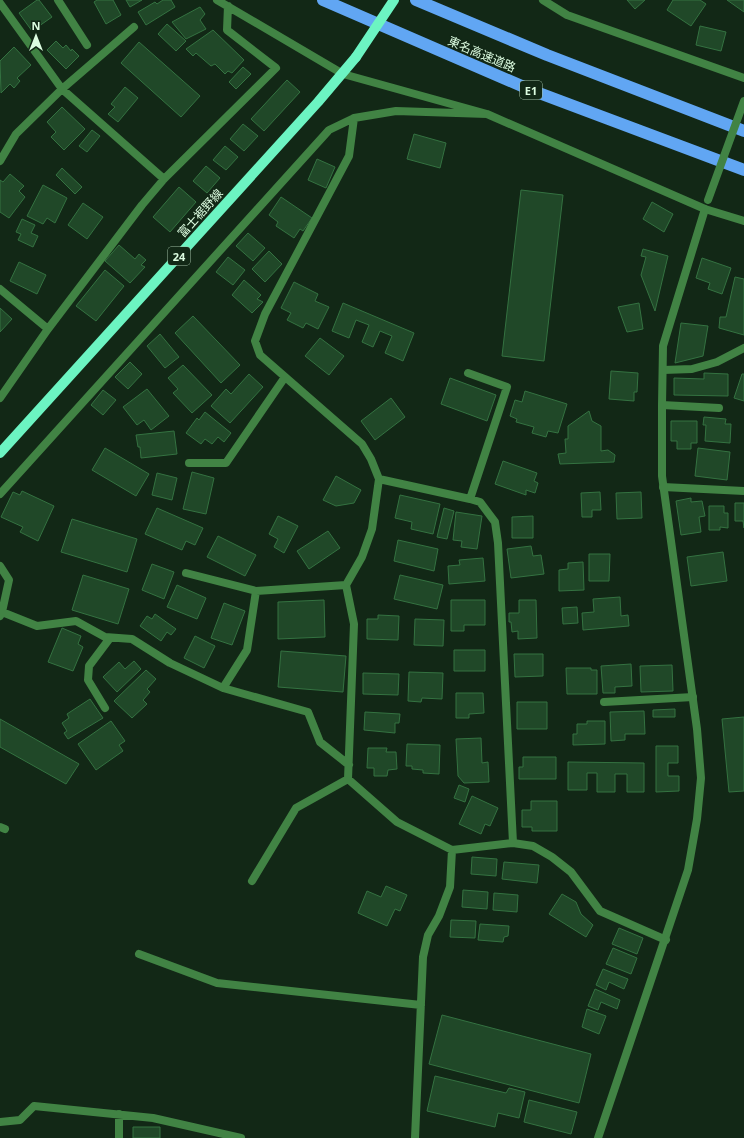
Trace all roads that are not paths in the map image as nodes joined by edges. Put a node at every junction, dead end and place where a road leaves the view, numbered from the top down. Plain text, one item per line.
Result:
1 (58, 0) edge
2 (217, 0) edge
3 (323, 0) edge
4 (394, 0) edge
5 (416, 0) edge
6 (543, 0) edge
7 (0, 3) edge
8 (228, 6) junction
9 (134, 27) dead end
10 (87, 44) dead end
11 (343, 74) junction
12 (744, 78) edge
13 (62, 89) junction
14 (744, 101) edge
15 (487, 114) junction
16 (354, 118) junction
17 (744, 131) edge
18 (0, 161) edge
19 (744, 170) edge
20 (164, 179) junction
21 (705, 209) junction
22 (744, 221) edge
23 (0, 289) edge
24 (48, 329) junction
25 (744, 348) edge
26 (663, 370) junction
27 (468, 373) dead end
28 (285, 377) junction
29 (0, 398) edge
30 (662, 405) junction
31 (718, 408) dead end
32 (0, 453) edge
33 (189, 463) dead end
34 (379, 479) junction
35 (663, 487) junction
36 (744, 491) edge
37 (0, 494) edge
38 (470, 498) junction
39 (0, 566) edge
40 (186, 573) dead end
41 (346, 585) junction
42 (256, 591) junction
43 (1, 614) edge
44 (110, 638) junction
45 (223, 688) junction
46 (693, 697) junction
47 (604, 702) dead end
48 (105, 708) dead end
49 (349, 766) junction
50 (348, 779) junction
51 (513, 843) junction
52 (452, 850) junction
53 (252, 881) dead end
54 (666, 940) junction
55 (140, 954) dead end
56 (421, 1005) junction
57 (119, 1114) junction
58 (0, 1122) edge
59 (119, 1138) edge
60 (241, 1138) edge
61 (415, 1138) edge
62 (598, 1138) edge

1 - 10 street
2 - 8 street
3 - 19 highway, 東名高速道路 / E1
4 - 11 main road, 富士裾野線 / 24, bridge
5 - 17 highway, 東名高速道路
6 - 12 street
7 - 13 street
8 - 11 street
8 - 20 street
9 - 13 street
11 - 15 street
11 - 32 main road, 富士裾野線 / 24
13 - 18 street
13 - 20 street
14 - 21 street, bridge
15 - 16 street
15 - 21 street
16 - 28 street
16 - 37 street
20 - 24 street
21 - 22 street
21 - 26 street
23 - 24 street
24 - 29 street
25 - 26 street
26 - 30 street
27 - 38 street
28 - 33 street
28 - 34 street
30 - 31 street
30 - 35 street
34 - 38 street
34 - 41 street
35 - 36 street
35 - 46 street
38 - 51 street
39 - 43 street
40 - 42 street
41 - 42 street
41 - 49 street
42 - 45 street
43 - 44 street
44 - 45 street
44 - 48 street
45 - 49 street
46 - 47 street
46 - 54 street
49 - 50 street
50 - 52 street
50 - 53 street
51 - 52 street
51 - 54 street
52 - 56 street
54 - 62 street
55 - 56 street
56 - 61 street
57 - 58 street
57 - 59 street
57 - 60 street

